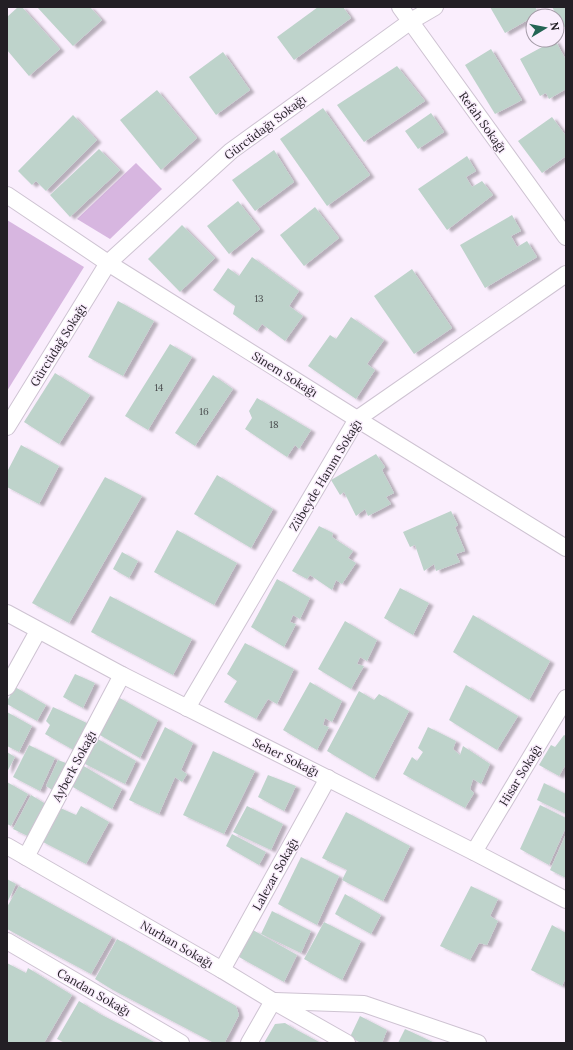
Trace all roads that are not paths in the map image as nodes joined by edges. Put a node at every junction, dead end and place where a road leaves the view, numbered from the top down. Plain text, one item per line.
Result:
1 (400, 7) edge
2 (435, 7) edge
3 (411, 21) junction
4 (7, 195) edge
5 (566, 237) edge
6 (108, 263) junction
7 (566, 274) edge
8 (357, 419) junction
9 (7, 427) edge
10 (566, 548) edge
11 (7, 613) edge
12 (38, 630) junction
13 (122, 675) junction
14 (7, 687) edge
15 (566, 698) edge
16 (188, 708) junction
17 (328, 778) junction
18 (7, 846) edge
19 (474, 852) junction
20 (26, 857) junction
21 (566, 900) edge
22 (7, 941) edge
23 (222, 970) junction
24 (273, 1001) junction
25 (182, 1043) edge
26 (249, 1043) edge
27 (347, 1043) edge
28 (478, 1043) edge

1 - 3 street, Refah Sokağı
2 - 3 street, Gürcüdağı Sokağı
3 - 5 street, Refah Sokağı
3 - 6 street, Gürcüdağı Sokağı
4 - 6 street, Sinem Sokağı
6 - 8 street, Sinem Sokağı
6 - 9 street, Gürcüdağ Sokağı
7 - 8 street, Zübeyde Hanım Sokağı
8 - 10 street, Sinem Sokağı
8 - 16 street, Zübeyde Hanım Sokağı
11 - 12 street, Seher Sokağı
12 - 13 street, Seher Sokağı
12 - 14 street
13 - 16 street, Seher Sokağı
13 - 20 street, Ayberk Sokağı
15 - 19 street, Hisar Sokağı
16 - 17 street, Seher Sokağı
17 - 19 street, Seher Sokağı
17 - 23 street, Lalezar Sokağı
18 - 20 street, Nurhan Sokağı
19 - 21 street, Seher Sokağı
20 - 23 street, Nurhan Sokağı
22 - 25 street, Candan Sokağı
23 - 24 street, Nurhan Sokağı
24 - 26 street
24 - 27 street, Nurhan Sokağı
24 - 28 street

